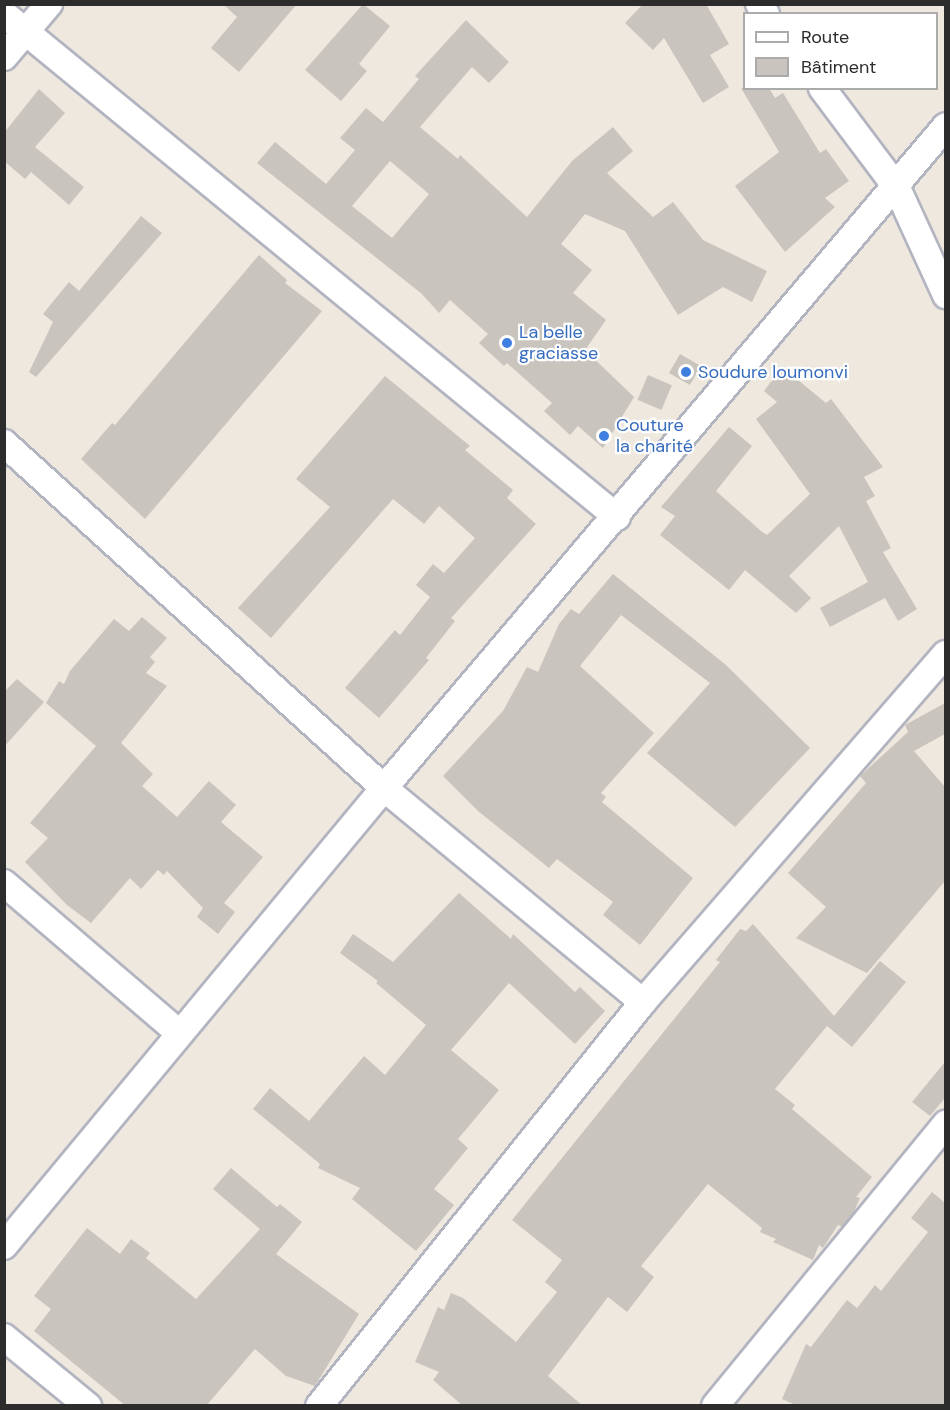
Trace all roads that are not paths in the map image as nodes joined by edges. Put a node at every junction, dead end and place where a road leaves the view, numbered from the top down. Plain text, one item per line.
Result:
1 (49, 4) edge
2 (4, 14) edge
3 (25, 34) junction
4 (4, 57) edge
5 (824, 90) edge
6 (945, 126) edge
7 (897, 188) junction
8 (945, 295) edge
9 (4, 443) edge
10 (617, 517) junction
11 (945, 654) edge
12 (384, 788) junction
13 (4, 883) edge
14 (643, 1002) junction
15 (179, 1034) junction
16 (945, 1124) edge
17 (4, 1246) edge
18 (4, 1337) edge
19 (88, 1406) edge
20 (319, 1406) edge
21 (715, 1406) edge

1 - 3 street
2 - 3 street
3 - 4 street
3 - 10 street
5 - 7 street
6 - 7 street
7 - 8 street
7 - 10 street
9 - 12 street
10 - 12 street
11 - 14 street
12 - 14 street
12 - 15 street
13 - 15 street
14 - 20 street
15 - 17 street
16 - 21 street
18 - 19 street

